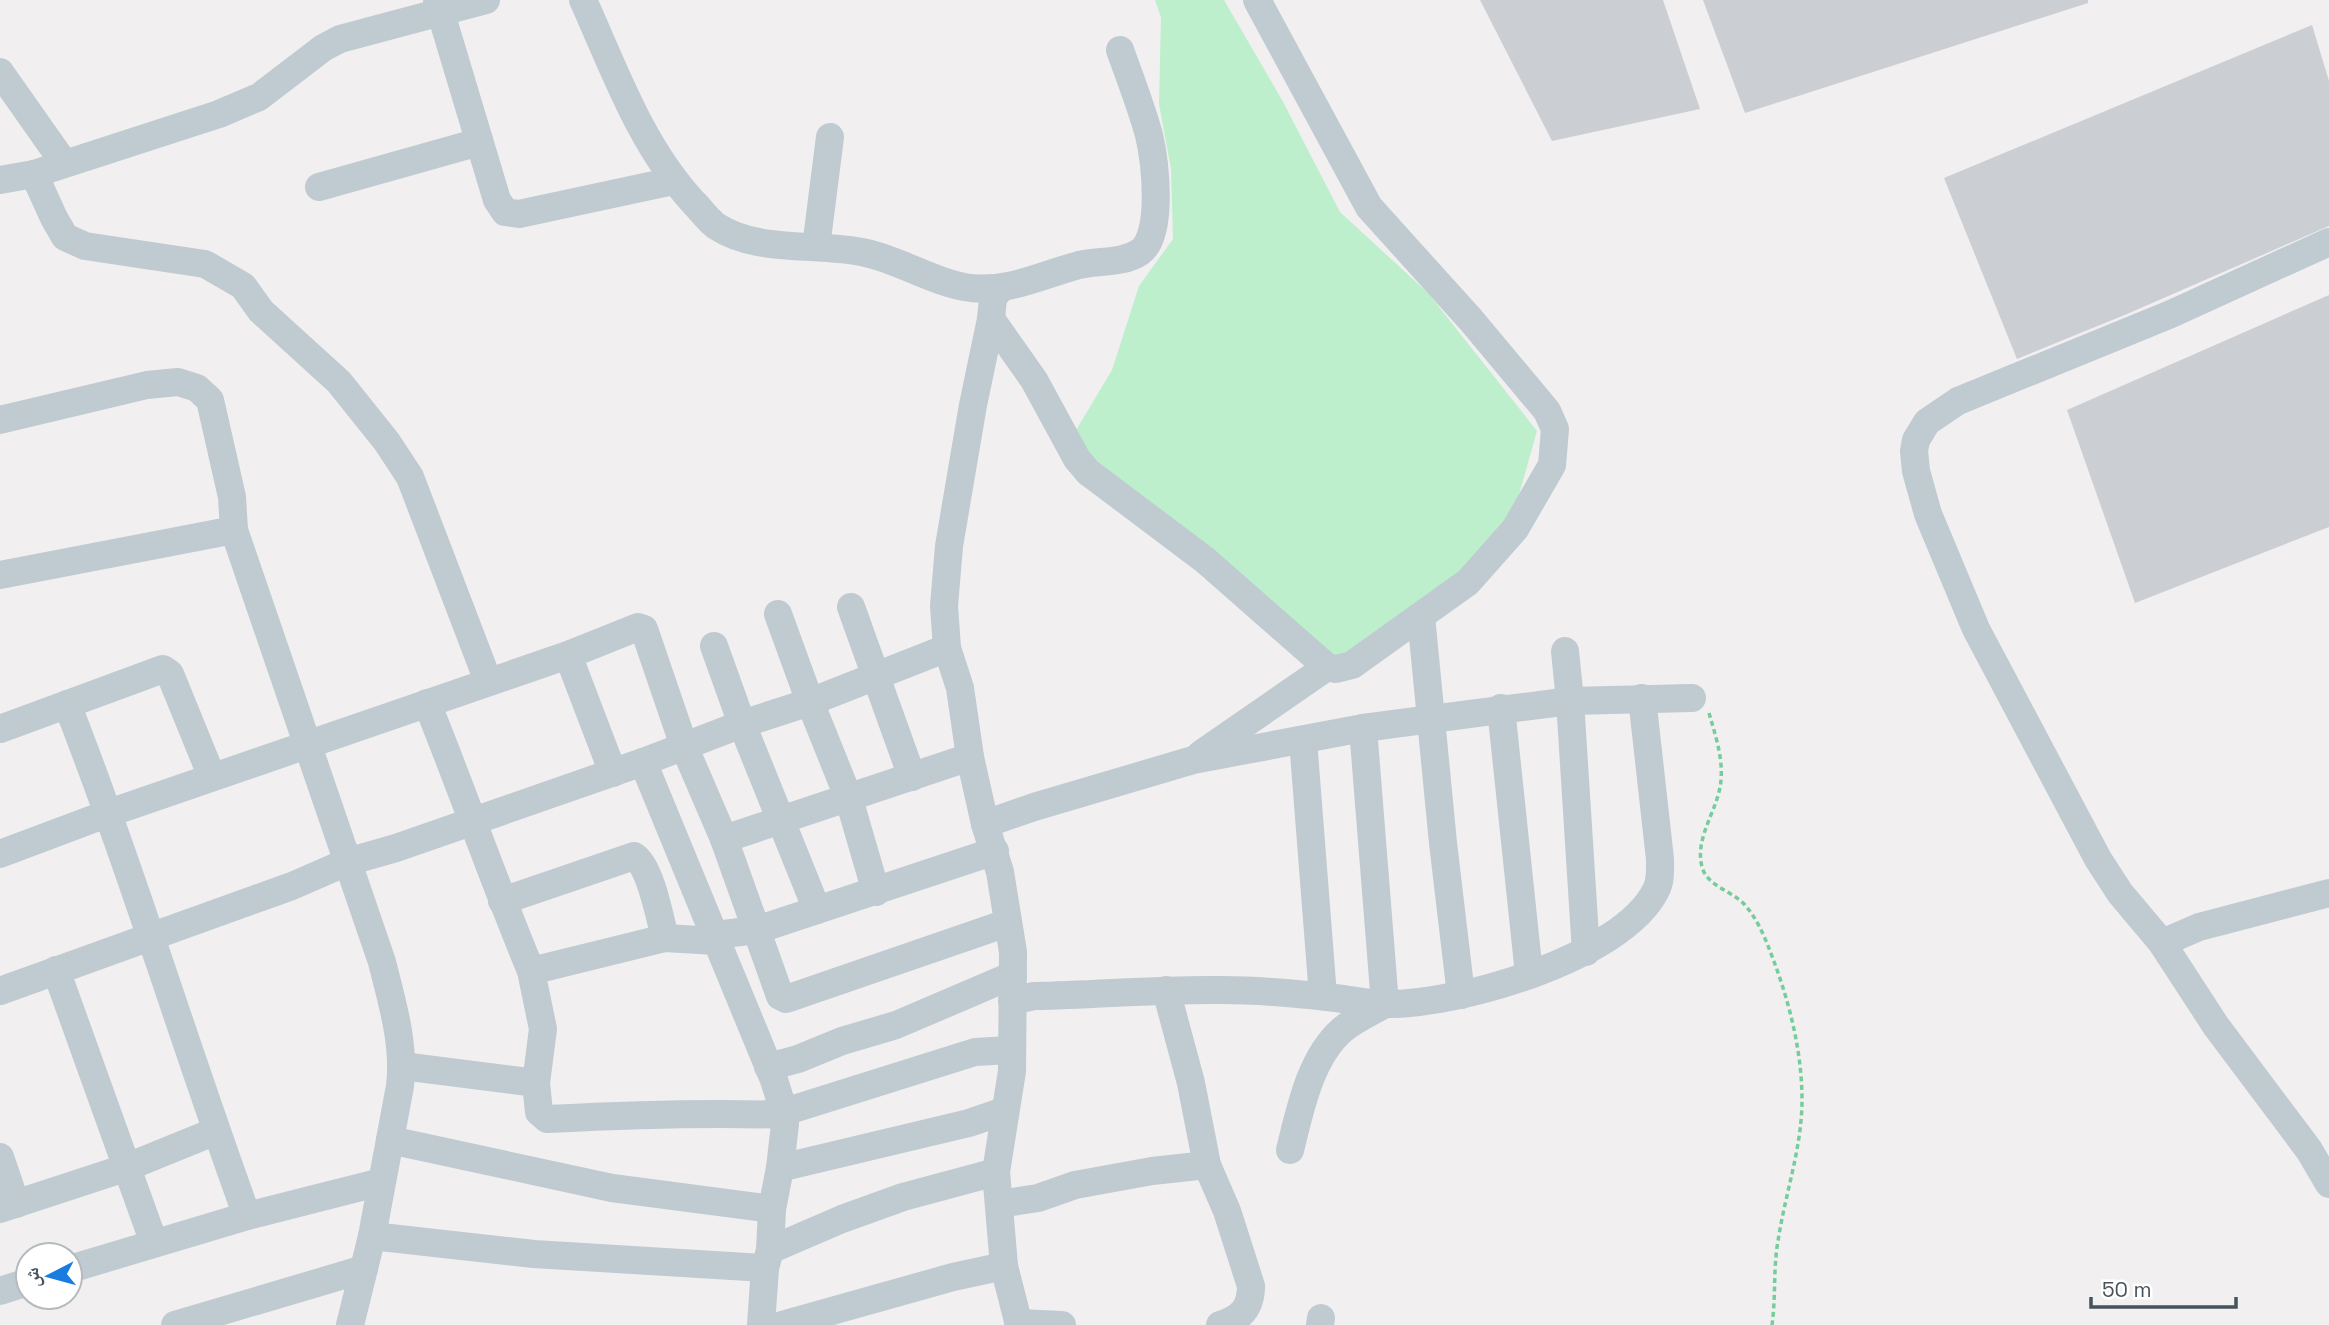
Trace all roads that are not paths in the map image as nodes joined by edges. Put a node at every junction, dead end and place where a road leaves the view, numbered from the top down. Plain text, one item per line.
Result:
1 (486, 0) edge
2 (583, 0) edge
3 (1257, 0) edge
4 (438, 7) edge
5 (1120, 50) dead end
6 (0, 72) edge
7 (830, 137) dead end
8 (479, 142) junction
9 (64, 163) junction
10 (34, 174) junction
11 (0, 180) edge
12 (673, 181) junction
13 (319, 187) dead end
14 (2329, 242) edge
15 (816, 247) junction
16 (1000, 289) junction
17 (991, 319) junction
18 (0, 420) edge
19 (234, 530) junction
20 (0, 575) edge
21 (850, 607) dead end
22 (778, 614) dead end
23 (1422, 616) junction
24 (714, 646) dead end
25 (947, 648) junction
26 (1565, 651) dead end
27 (568, 655) junction
28 (1326, 667) junction
29 (877, 676) junction
30 (488, 681) junction
31 (1642, 698) junction
32 (1692, 698) road end
33 (1570, 701) junction
34 (427, 702) junction
35 (810, 702) junction
36 (67, 704) junction
37 (1501, 708) junction
38 (1431, 719) junction
39 (742, 724) junction
40 (1363, 728) junction
41 (0, 729) edge
42 (1303, 740) junction
43 (307, 744) junction
44 (684, 746) junction
45 (970, 757) junction
46 (1193, 760) junction
47 (643, 762) junction
48 (613, 773) junction
49 (212, 777) junction
50 (912, 777) junction
51 (849, 799) junction
52 (109, 813) junction
53 (474, 821) junction
54 (782, 821) junction
55 (985, 824) junction
56 (724, 839) junction
57 (995, 851) junction
58 (0, 854) edge
59 (347, 862) junction
60 (876, 891) junction
61 (2329, 893) edge
62 (502, 901) junction
63 (817, 910) junction
64 (1007, 923) junction
65 (757, 930) junction
66 (151, 937) junction
67 (665, 938) junction
68 (715, 938) junction
69 (2162, 943) junction
70 (1586, 952) junction
71 (56, 970) junction
72 (531, 971) junction
73 (1529, 974) junction
74 (1013, 988) junction
75 (1166, 990) junction
76 (0, 991) edge
77 (1461, 995) junction
78 (1323, 996) junction
79 (1385, 1004) junction
80 (1010, 1050) junction
81 (402, 1066) junction
82 (768, 1067) junction
83 (536, 1083) junction
84 (1004, 1111) junction
85 (784, 1114) junction
86 (216, 1130) junction
87 (390, 1140) junction
88 (1290, 1150) dead end
89 (0, 1157) edge
90 (1207, 1165) junction
91 (125, 1168) junction
92 (780, 1168) junction
93 (996, 1172) junction
94 (381, 1182) junction
95 (2329, 1184) edge
96 (999, 1204) junction
97 (8, 1206) edge
98 (772, 1209) junction
99 (247, 1216) junction
100 (373, 1236) junction
101 (154, 1242) junction
102 (767, 1259) junction
103 (84, 1264) edge
104 (1004, 1266) junction
105 (364, 1269) junction
106 (1019, 1324) edge
107 (175, 1325) edge
108 (350, 1325) edge
109 (761, 1325) edge
110 (782, 1325) edge
111 (1062, 1325) edge
112 (1220, 1325) edge

1 - 4 street
2 - 12 street
3 - 23 street
4 - 8 street
4 - 9 street
5 - 16 street
6 - 9 street
7 - 15 street
8 - 12 street
8 - 13 street
9 - 10 street
10 - 11 street
10 - 30 street
12 - 15 street
14 - 69 street
15 - 16 street
16 - 17 street
17 - 25 street
17 - 28 street
18 - 19 street
19 - 20 street
19 - 43 street
21 - 29 street
22 - 35 street
23 - 28 street
23 - 38 street
24 - 39 street
25 - 29 street
25 - 45 street
26 - 33 street
27 - 30 street
27 - 44 street
27 - 48 street
28 - 46 street
29 - 35 street
29 - 50 street
30 - 34 street
31 - 32 street
31 - 33 street
31 - 70 street
33 - 37 street
33 - 70 street
34 - 43 street
34 - 53 street
35 - 39 street
35 - 51 street
36 - 41 street
36 - 49 street
36 - 52 street
37 - 38 street
37 - 73 street
38 - 40 street
38 - 77 street
39 - 44 street
39 - 54 street
40 - 42 street
40 - 79 street
42 - 46 street
42 - 78 street
43 - 49 street
43 - 59 street
44 - 47 street
44 - 56 street
45 - 50 street
45 - 55 street
46 - 55 street
47 - 48 street
47 - 68 street
48 - 53 street
49 - 52 street
50 - 51 street
51 - 54 street
51 - 60 street
52 - 58 street
52 - 66 street
53 - 59 street
53 - 62 street
54 - 56 street
54 - 63 street
55 - 57 street
56 - 65 street
57 - 60 street
57 - 64 street
59 - 66 street
59 - 81 street
60 - 63 street
61 - 69 street
62 - 67 street
62 - 72 street
63 - 65 street
64 - 65 street
64 - 74 street
65 - 68 street
66 - 71 street
66 - 86 street
67 - 68 street
67 - 72 street
68 - 82 street
69 - 95 street
70 - 73 street
71 - 76 street
71 - 91 street
72 - 83 street
73 - 77 street
74 - 75 street
74 - 80 street
74 - 82 street
75 - 78 street
75 - 90 street
77 - 79 street
78 - 79 street
79 - 88 street
80 - 84 street
80 - 85 street
81 - 83 street
81 - 87 street
82 - 85 street
83 - 85 street
84 - 92 street
84 - 93 street
85 - 92 street
86 - 91 street
86 - 99 street
87 - 94 street
87 - 98 street
89 - 97 street
90 - 96 street
90 - 112 street
91 - 97 street
91 - 101 street
92 - 98 street
93 - 96 street
93 - 102 street
94 - 99 street
94 - 100 street
96 - 104 street
98 - 102 street
99 - 101 street
100 - 102 street
100 - 105 street
101 - 103 street
102 - 109 street
104 - 106 street
104 - 110 street
105 - 107 street
105 - 108 street
106 - 111 street

